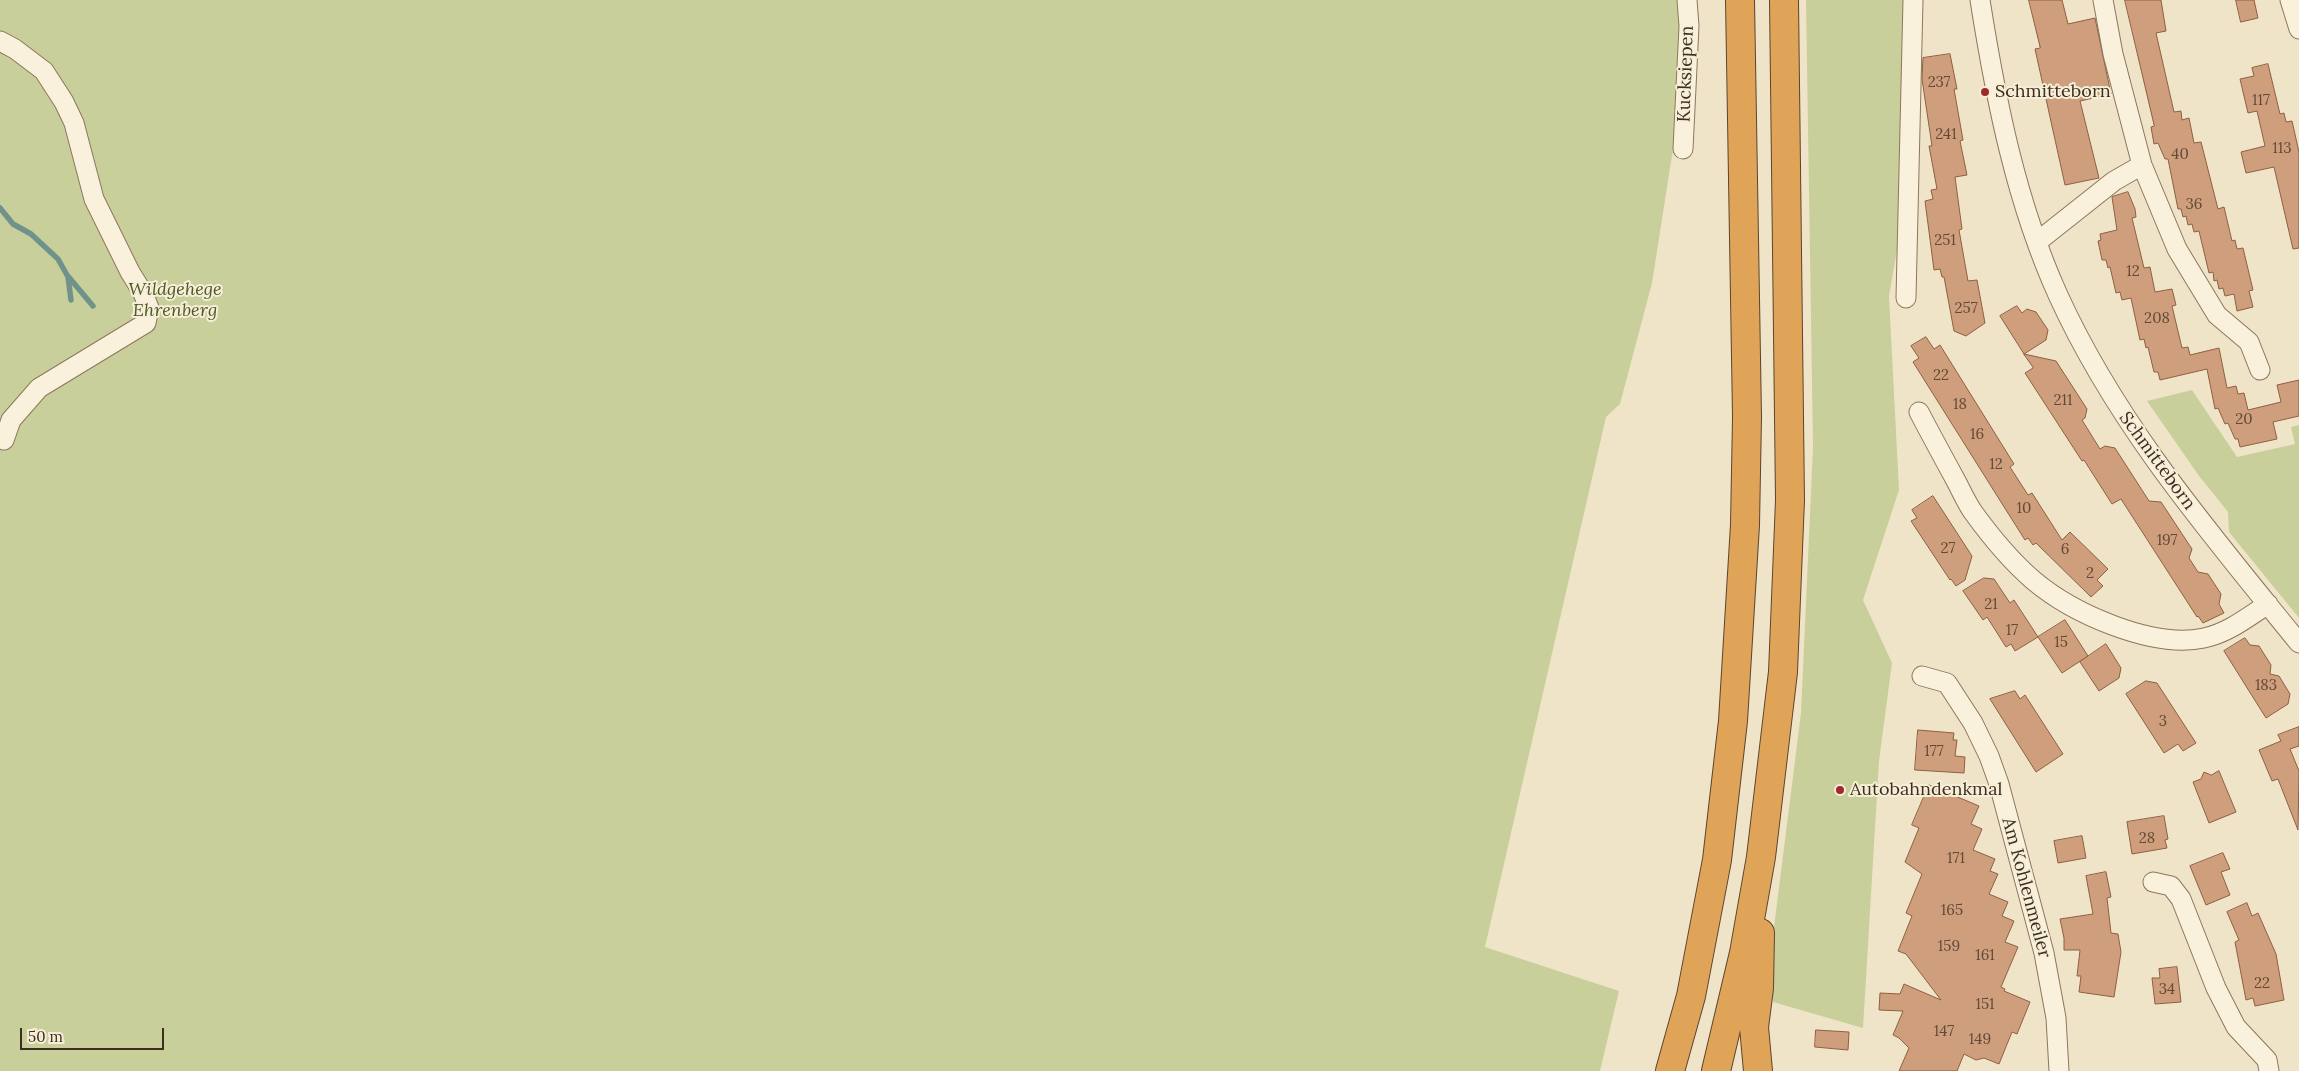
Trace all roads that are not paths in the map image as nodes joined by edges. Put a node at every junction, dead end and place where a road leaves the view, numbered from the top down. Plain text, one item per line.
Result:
1 (1687, 0) edge
2 (1740, 0) edge
3 (1784, 0) edge
4 (1913, 0) edge
5 (1980, 0) edge
6 (2103, 0) edge
7 (2290, 0) edge
8 (2299, 29) edge
9 (0, 40) edge
10 (1683, 149) dead end
11 (2142, 165) junction
12 (2037, 242) junction
13 (1906, 298) dead end
14 (2260, 370) dead end
15 (1919, 412) dead end
16 (4, 440) dead end
17 (2268, 604) junction
18 (2299, 643) edge
19 (1922, 676) dead end
20 (1761, 857) junction
21 (2153, 882) dead end
22 (1670, 1071) edge
23 (1716, 1071) edge
24 (1758, 1071) edge
25 (2060, 1071) edge
26 (2270, 1071) edge

1 - 10 street, Kucksiepen
2 - 22 highway
3 - 20 highway
4 - 13 street
5 - 12 street, Schmitteborn
6 - 11 street
7 - 8 street
9 - 16 street
11 - 12 street
11 - 14 street
12 - 17 street, Schmitteborn
15 - 17 street
17 - 18 street, Schmitteborn
19 - 25 street, Am Kohlenmeiler
20 - 23 highway
20 - 24 highway
21 - 26 street

